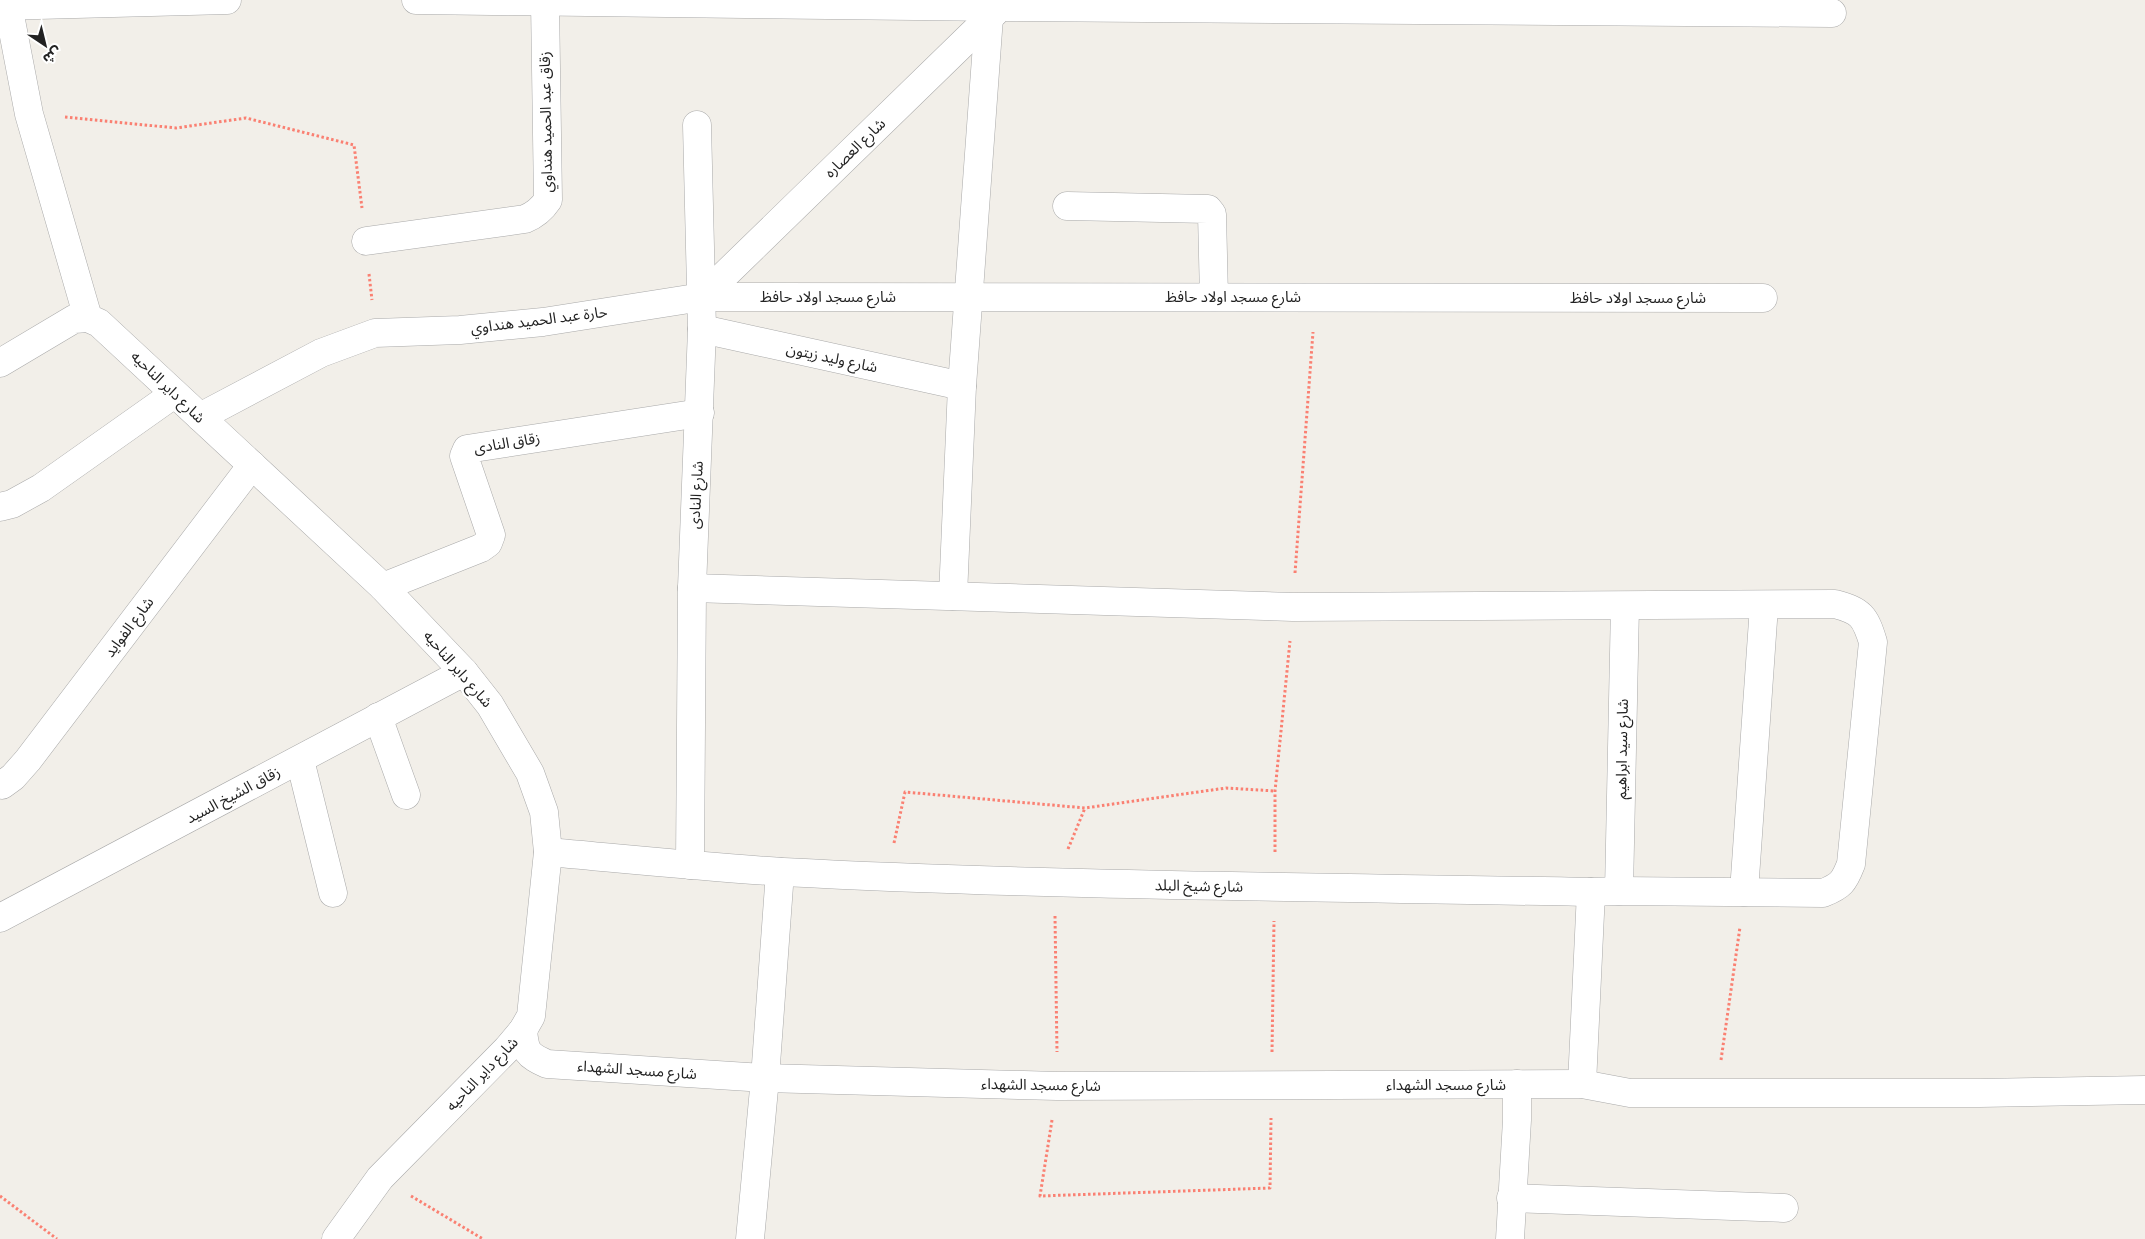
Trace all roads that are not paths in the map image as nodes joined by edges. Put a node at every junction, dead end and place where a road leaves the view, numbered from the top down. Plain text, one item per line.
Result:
1 (228, 0) edge
2 (416, 0) edge
3 (545, 2) junction
4 (4, 6) edge
5 (999, 8) edge
6 (1832, 13) dead end
7 (697, 125) dead end
8 (1067, 206) dead end
9 (366, 241) road end
10 (969, 296) junction
11 (702, 297) junction
12 (1214, 297) junction
13 (1763, 298) dead end
14 (88, 318) junction
15 (702, 329) junction
16 (0, 363) edge
17 (962, 386) junction
18 (174, 394) junction
19 (700, 413) junction
20 (200, 417) junction
21 (252, 465) junction
22 (0, 507) edge
23 (383, 587) junction
24 (692, 588) junction
25 (953, 596) junction
26 (1625, 606) junction
27 (1764, 606) junction
28 (464, 672) junction
29 (378, 717) junction
30 (300, 760) junction
31 (2, 785) dead end
32 (406, 796) dead end
33 (548, 852) junction
34 (690, 865) junction
35 (780, 872) junction
36 (1619, 891) junction
37 (1591, 892) junction
38 (1744, 892) junction
39 (333, 893) dead end
40 (0, 918) edge
41 (523, 1030) junction
42 (765, 1078) junction
43 (1516, 1084) junction
44 (1582, 1084) junction
45 (2145, 1090) edge
46 (1511, 1198) junction
47 (1784, 1208) dead end
48 (336, 1239) edge
49 (750, 1239) edge
50 (1510, 1239) edge

1 - 4 street
2 - 3 street
3 - 5 street
3 - 9 street, زقاق عبد الحميد هنداوي
4 - 14 street
5 - 6 street
5 - 10 street
5 - 11 street, شارع العصاره
7 - 11 street, شارع النادى
8 - 12 street
10 - 11 street, شارع مسجد اولاد حافظ
10 - 12 street, شارع مسجد اولاد حافظ
10 - 17 street
11 - 15 street, شارع النادى
11 - 20 street, حارة عبد الحميد هنداوي
12 - 13 street, شارع مسجد اولاد حافظ
14 - 16 street
14 - 18 street, شارع داير الناحيه
15 - 17 street, شارع وليد زيتون
15 - 19 street, شارع النادى
17 - 25 street
18 - 20 street, شارع داير الناحيه
18 - 22 street
19 - 23 street, زقاق النادى
19 - 24 street, شارع النادى
20 - 21 street, شارع داير الناحيه
21 - 23 street, شارع داير الناحيه
21 - 31 street, شارع الفوايد
23 - 28 street, شارع داير الناحيه
24 - 25 street, شارع شيخ البلد
24 - 34 street, شارع النادى
25 - 26 street, شارع شيخ البلد
26 - 27 street, شارع شيخ البلد
26 - 36 street, شارع سيد ابراهيم
27 - 38 street
27 - 38 street, شارع شيخ البلد
28 - 29 street, زقاق الشيخ السيد
28 - 33 street, شارع داير الناحيه
29 - 30 street, زقاق الشيخ السيد
29 - 32 street
30 - 39 street
30 - 40 street, زقاق الشيخ السيد
33 - 34 street, شارع شيخ البلد
33 - 41 street, شارع داير الناحيه
34 - 35 street, شارع شيخ البلد
35 - 37 street, شارع شيخ البلد
35 - 42 street
36 - 37 street, شارع شيخ البلد
36 - 38 street, شارع شيخ البلد
37 - 44 street
41 - 42 street, شارع مسجد الشهداء
41 - 48 street, شارع داير الناحيه
42 - 43 street, شارع مسجد الشهداء
42 - 49 street
43 - 44 street, شارع مسجد الشهداء
43 - 46 street
44 - 45 street, شارع مسجد الشهداء
46 - 47 street
46 - 50 street

